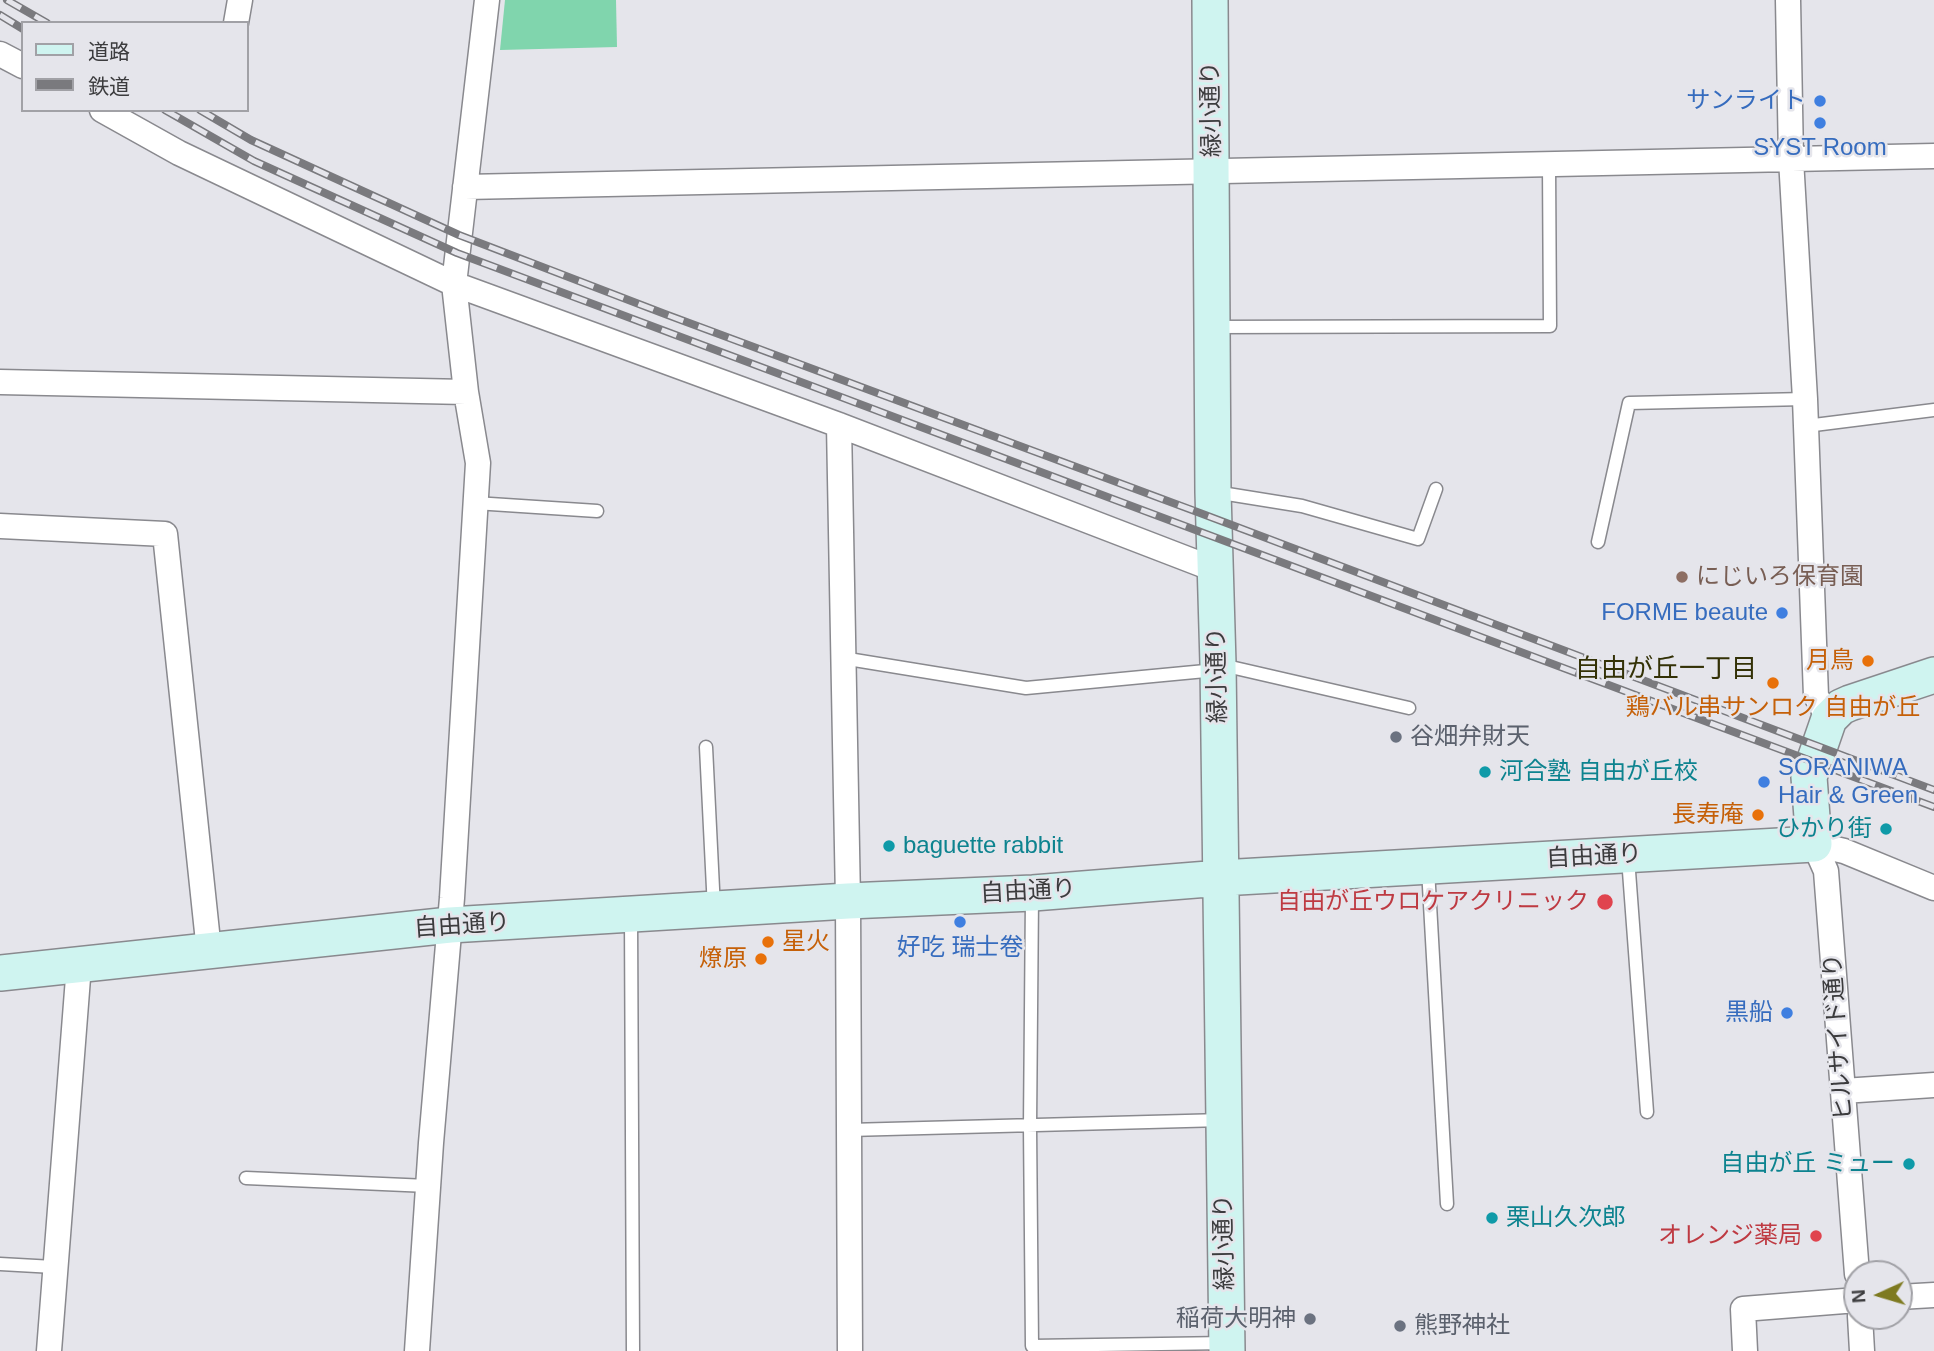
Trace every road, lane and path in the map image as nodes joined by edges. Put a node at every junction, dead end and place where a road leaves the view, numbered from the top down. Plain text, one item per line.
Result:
1 (240, 0) edge
2 (487, 0) edge
3 (1210, 0) edge
4 (1788, 0) edge
5 (236, 21) edge
6 (0, 54) edge
7 (21, 65) edge
8 (106, 112) edge
9 (1934, 156) edge
10 (1791, 159) junction
11 (1549, 165) junction
12 (1213, 172) junction
13 (465, 187) junction
14 (454, 284) junction
15 (1212, 327) junction
16 (0, 382) edge
17 (466, 392) junction
18 (1805, 399) junction
19 (1934, 410) edge
20 (839, 425) junction
21 (1806, 426) junction
22 (1436, 489) dead end
23 (1213, 492) junction
24 (475, 503) junction
25 (597, 511) dead end
26 (0, 526) edge
27 (1598, 542) dead end
28 (1216, 570) junction
29 (842, 658) junction
30 (1218, 667) junction
31 (1934, 675) edge
32 (1409, 708) dead end
33 (1829, 719) junction
34 (706, 747) dead end
35 (1814, 844) junction
36 (1628, 855) junction
37 (1428, 867) junction
38 (1221, 878) junction
39 (1934, 888) edge
40 (1032, 892) junction
41 (848, 901) junction
42 (714, 909) junction
43 (631, 914) junction
44 (450, 925) junction
45 (209, 951) junction
46 (79, 965) junction
47 (0, 974) edge
48 (1934, 1085) edge
49 (1843, 1091) junction
50 (1647, 1112) dead end
51 (1224, 1120) junction
52 (1030, 1126) junction
53 (849, 1130) junction
54 (246, 1178) dead end
55 (428, 1186) junction
56 (1447, 1204) dead end
57 (1856, 1260) edge
58 (0, 1264) edge
59 (54, 1267) junction
60 (1934, 1295) edge
61 (1913, 1296) edge
62 (1843, 1301) edge
63 (1861, 1330) edge
64 (1227, 1347) edge
65 (49, 1351) edge
66 (417, 1351) edge
67 (633, 1351) edge
68 (850, 1351) edge
69 (1745, 1351) edge
70 (1862, 1351) edge

1 - 5 street
2 - 13 street
3 - 12 main road, 緑小通り
4 - 10 street
6 - 7 street
8 - 14 street
9 - 10 street
10 - 11 street
10 - 18 street
11 - 12 street
11 - 15 lane
12 - 13 street
12 - 15 main road, 緑小通り
13 - 14 street
14 - 17 street
14 - 20 street
15 - 23 main road, 緑小通り
16 - 17 street
17 - 24 street
18 - 21 street
18 - 27 lane
19 - 21 lane
20 - 28 street
20 - 29 street
21 - 33 street
22 - 23 lane
23 - 28 main road, 緑小通り
24 - 25 lane
24 - 44 street
26 - 45 street
28 - 30 main road, 緑小通り
29 - 30 lane
29 - 41 street
30 - 32 lane
30 - 38 main road, 緑小通り
31 - 33 main road
33 - 35 main road
34 - 42 lane
35 - 36 main road, 自由通り
35 - 39 street
35 - 49 street, ヒルサイド通り
36 - 37 main road, 自由通り
36 - 50 lane
37 - 38 main road, 自由通り
37 - 56 lane
38 - 40 main road, 自由通り
38 - 51 main road, 緑小通り
40 - 41 main road, 自由通り
40 - 52 lane
41 - 42 main road, 自由通り
41 - 53 street
42 - 43 main road, 自由通り
43 - 44 main road, 自由通り
43 - 67 lane
44 - 45 main road, 自由通り
44 - 55 street
45 - 46 main road, 自由通り
46 - 47 main road, 自由通り
46 - 59 street
48 - 49 street
49 - 57 street, ヒルサイド通り
51 - 52 lane
51 - 64 main road, 緑小通り
52 - 53 lane
52 - 64 lane
53 - 68 street
54 - 55 lane
55 - 66 street
58 - 59 lane
59 - 65 street
60 - 61 street
62 - 69 street
63 - 70 street

